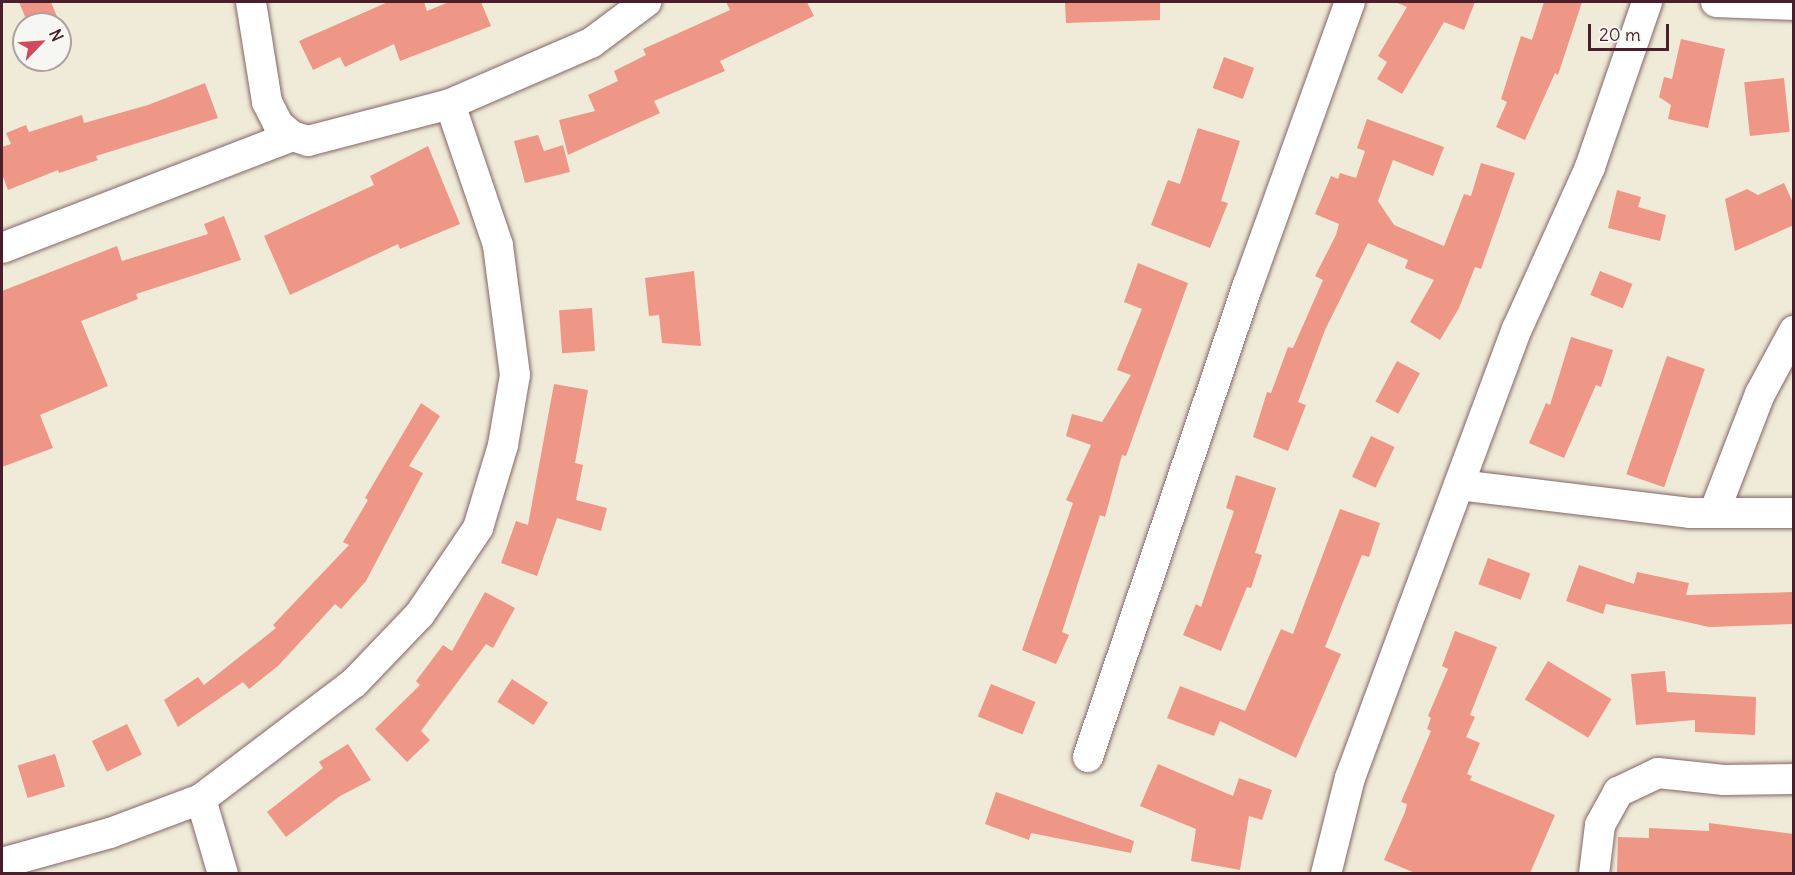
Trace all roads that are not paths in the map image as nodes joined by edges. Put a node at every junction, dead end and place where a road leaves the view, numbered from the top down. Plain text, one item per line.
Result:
1 (251, 2) edge
2 (646, 2) edge
3 (1350, 2) edge
4 (1647, 2) edge
5 (1716, 2) edge
6 (1794, 5) edge
7 (450, 104) junction
8 (292, 136) junction
9 (2, 248) edge
10 (1794, 331) edge
11 (1459, 485) junction
12 (1714, 513) junction
13 (1794, 513) edge
14 (1088, 757) dead end
15 (1794, 779) edge
16 (201, 800) junction
17 (2, 863) edge
18 (223, 873) edge
19 (1326, 873) edge
20 (1594, 873) edge

1 - 8 street
2 - 7 street
3 - 14 street
4 - 11 street
5 - 6 street
7 - 8 street
7 - 16 street
8 - 9 street
10 - 12 street
11 - 12 street
11 - 19 street
12 - 13 street
15 - 20 street
16 - 17 street
16 - 18 street

